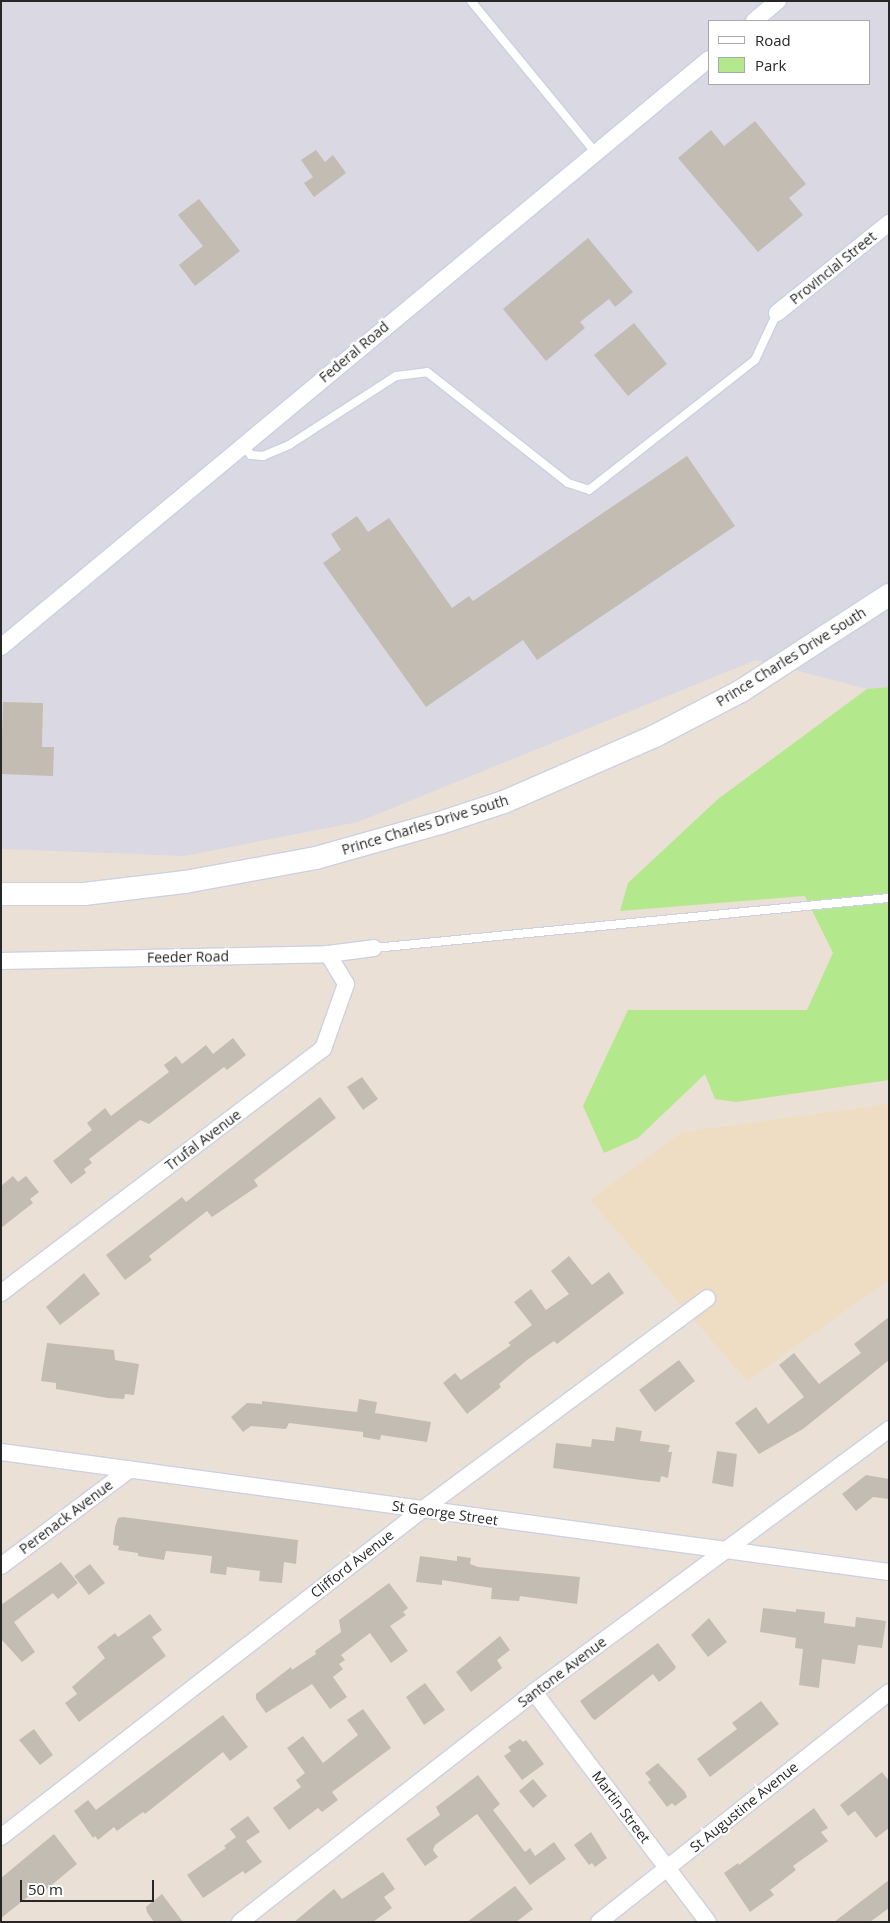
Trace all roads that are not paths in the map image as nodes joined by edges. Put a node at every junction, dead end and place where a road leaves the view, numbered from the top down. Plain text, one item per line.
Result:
1 (471, 1) edge
2 (778, 1) edge
3 (755, 20) edge
4 (708, 59) edge
5 (595, 152) junction
6 (889, 223) edge
7 (777, 313) joint
8 (242, 444) junction
9 (889, 595) edge
10 (1, 646) edge
11 (1, 894) edge
12 (889, 898) edge
13 (374, 948) joint
14 (328, 954) junction
15 (1, 961) edge
16 (1, 1293) edge
17 (707, 1298) dead end
18 (889, 1429) edge
19 (1, 1452) edge
20 (130, 1469) junction
21 (422, 1510) junction
22 (727, 1551) junction
23 (1, 1566) edge
24 (889, 1572) edge
25 (534, 1692) junction
26 (889, 1692) edge
27 (1, 1837) edge
28 (668, 1868) junction
29 (240, 1922) edge
30 (599, 1922) edge
31 (708, 1922) edge

1 - 5 lane
2 - 3 street
4 - 5 street, Federal Road
5 - 8 street, Federal Road
6 - 7 street, Provincial Street
7 - 8 lane
8 - 10 street, Federal Road
9 - 11 main road, Prince Charles Drive South
12 - 13 lane
13 - 14 street, Feeder Road
14 - 15 street, Feeder Road
14 - 16 street, Trufal Avenue
17 - 21 street, Clifford Avenue
18 - 22 street, Santone Avenue
19 - 20 street, St George Street
20 - 21 street, St George Street
20 - 23 street, Perenack Avenue
21 - 22 street, St George Street
21 - 27 street, Clifford Avenue
22 - 24 street, St George Street
22 - 25 street, Santone Avenue
25 - 28 street, Martin Street
25 - 29 street, Santone Avenue
26 - 28 street, St Augustine Avenue
28 - 30 street, St Augustine Avenue
28 - 31 street, Martin Street

